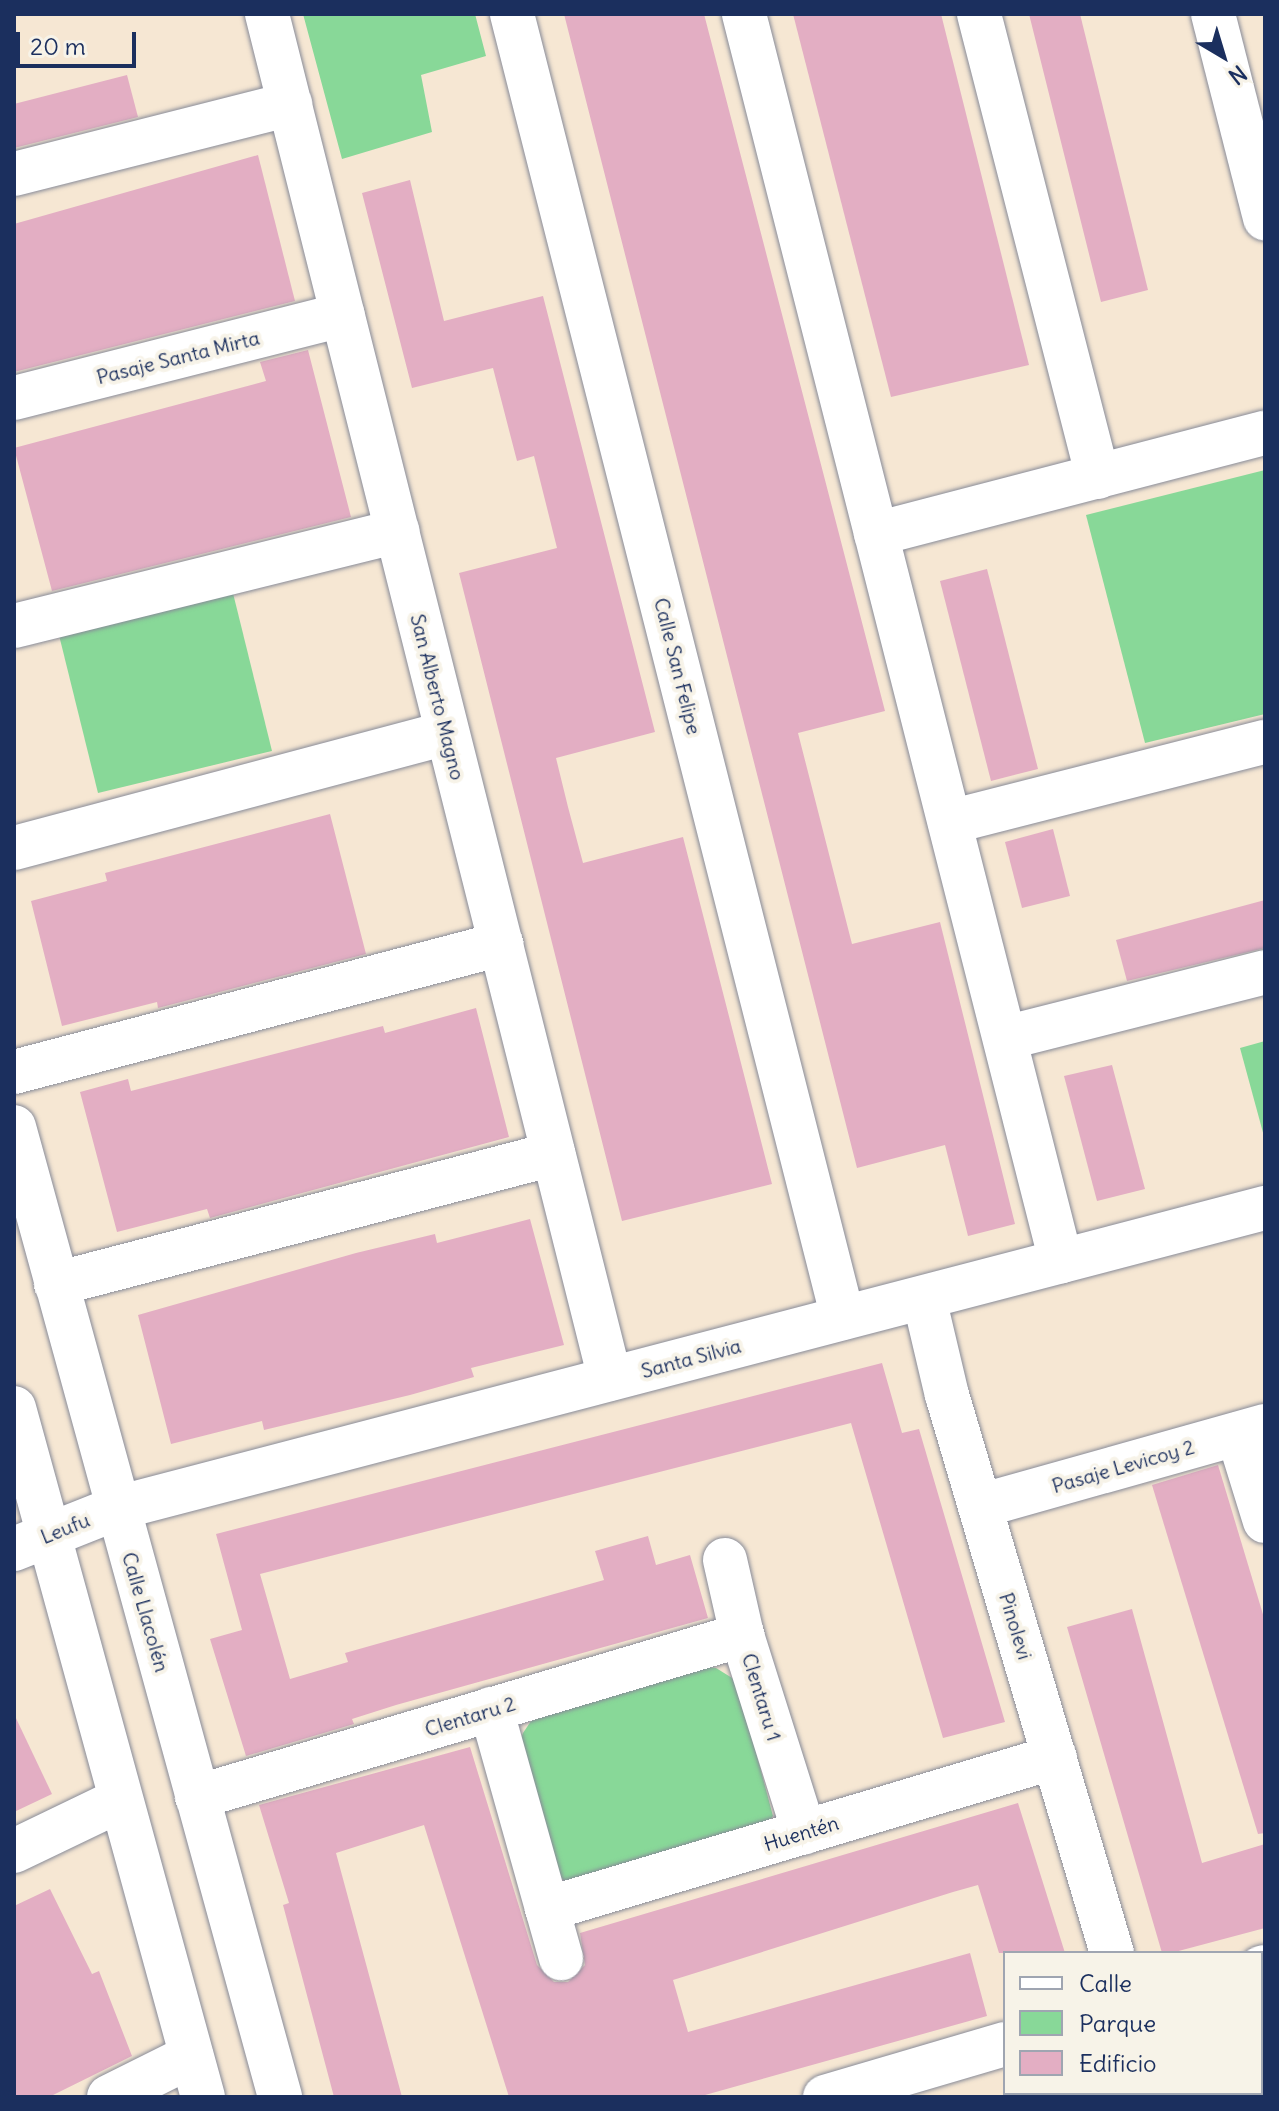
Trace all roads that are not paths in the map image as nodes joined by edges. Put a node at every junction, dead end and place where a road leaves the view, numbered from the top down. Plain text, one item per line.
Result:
1 (267, 14) edge
2 (512, 14) edge
3 (744, 14) edge
4 (979, 14) edge
5 (1213, 14) edge
6 (290, 104) junction
7 (14, 174) edge
8 (1264, 214) edge
9 (343, 315) junction
10 (14, 398) edge
11 (1265, 433) edge
12 (1098, 477) junction
13 (397, 531) junction
14 (876, 534) junction
15 (14, 626) edge
16 (447, 733) junction
17 (1265, 742) edge
18 (950, 822) junction
19 (14, 848) edge
20 (501, 944) junction
21 (1265, 972) edge
22 (1005, 1038) junction
23 (14, 1072) edge
24 (14, 1127) edge
25 (553, 1154) junction
26 (1265, 1208) edge
27 (1061, 1261) junction
28 (56, 1284) junction
29 (924, 1298) junction
30 (843, 1318) junction
31 (610, 1379) junction
32 (14, 1408) edge
33 (1252, 1430) edge
34 (980, 1506) junction
35 (117, 1508) junction
36 (1265, 1521) edge
37 (30, 1542) edge
38 (725, 1560) dead end
39 (742, 1635) junction
40 (491, 1709) junction
41 (1055, 1757) junction
42 (197, 1797) junction
43 (120, 1800) junction
44 (804, 1832) junction
45 (14, 1851) edge
46 (547, 1909) junction
47 (1111, 1951) edge
48 (561, 1958) dead end
49 (1003, 2045) edge
50 (191, 2056) junction
51 (109, 2097) edge
52 (203, 2097) edge
53 (280, 2097) edge
54 (825, 2097) edge

1 - 6 street, San Alberto Magno
2 - 30 street, Calle San Felipe
3 - 14 street
4 - 12 street
5 - 8 street
6 - 7 street
6 - 9 street, San Alberto Magno
9 - 10 street, Pasaje Santa Mirta
9 - 13 street, San Alberto Magno
11 - 12 street
12 - 14 street
13 - 15 street
13 - 16 street, San Alberto Magno
14 - 18 street
16 - 19 street
16 - 20 street, San Alberto Magno
17 - 18 street
18 - 22 street
20 - 23 street
20 - 25 street, San Alberto Magno
21 - 22 street
22 - 27 street
24 - 28 street, Calle Llacolén
25 - 28 street
25 - 31 street, San Alberto Magno
26 - 27 street, Santa Silvia
27 - 29 street, Santa Silvia
28 - 35 street, Calle Llacolén
29 - 30 street, Santa Silvia
29 - 34 street, Pinolevi
30 - 31 street, Santa Silvia
31 - 35 street, Santa Silvia
32 - 37 street
33 - 34 street, Pasaje Levicoy 2
33 - 36 street
34 - 41 street, Pinolevi
35 - 37 street, Leufu
35 - 42 street, Calle Llacolén
37 - 43 street
38 - 39 street, Clentaru 1
39 - 40 street, Clentaru 2
39 - 44 street, Clentaru 1
40 - 42 street, Clentaru 2
40 - 46 street
41 - 44 street, Huentén
41 - 47 street, Pinolevi
42 - 53 street, Calle Llacolén
43 - 45 street
43 - 50 street
44 - 46 street, Huentén
46 - 48 street
49 - 54 street
50 - 51 street
50 - 52 street

